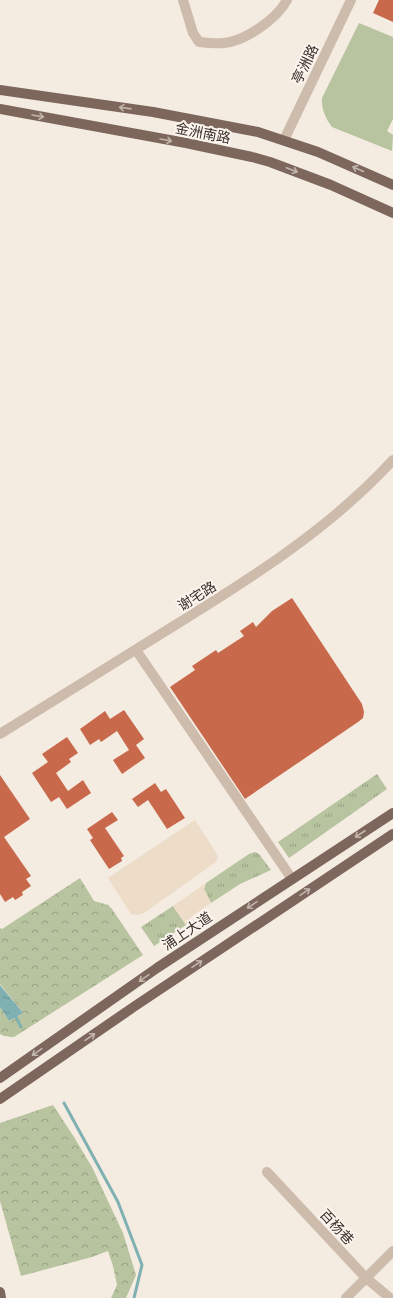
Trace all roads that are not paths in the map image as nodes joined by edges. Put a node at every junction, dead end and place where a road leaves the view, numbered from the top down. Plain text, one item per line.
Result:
1 (183, 0) edge
2 (287, 0) edge
3 (351, 0) edge
4 (0, 90) edge
5 (0, 109) edge
6 (284, 140) junction
7 (393, 185) edge
8 (393, 213) edge
9 (393, 460) edge
10 (136, 650) junction
11 (0, 734) edge
12 (393, 813) edge
13 (393, 834) edge
14 (292, 879) junction
15 (0, 1078) edge
16 (0, 1099) edge
17 (267, 1172) dead end
18 (393, 1251) edge
19 (366, 1278) junction
20 (0, 1292) edge
21 (1, 1298) edge
22 (346, 1298) edge
23 (390, 1298) edge

1 - 2 street
3 - 6 street, 亭洲路
6 -> 4 main road, 金洲南路
5 -> 8 main road, 金洲南路
7 -> 6 main road, 金洲南路
9 - 10 street, 谢宅路
10 - 11 street, 谢宅路
10 - 14 street
12 -> 14 main road, 浦上大道
16 -> 13 main road
14 -> 15 main road, 浦上大道
17 - 19 street, 百杨巷
18 - 19 street
19 - 22 street
19 - 23 street, 百杨巷
20 - 21 main road

